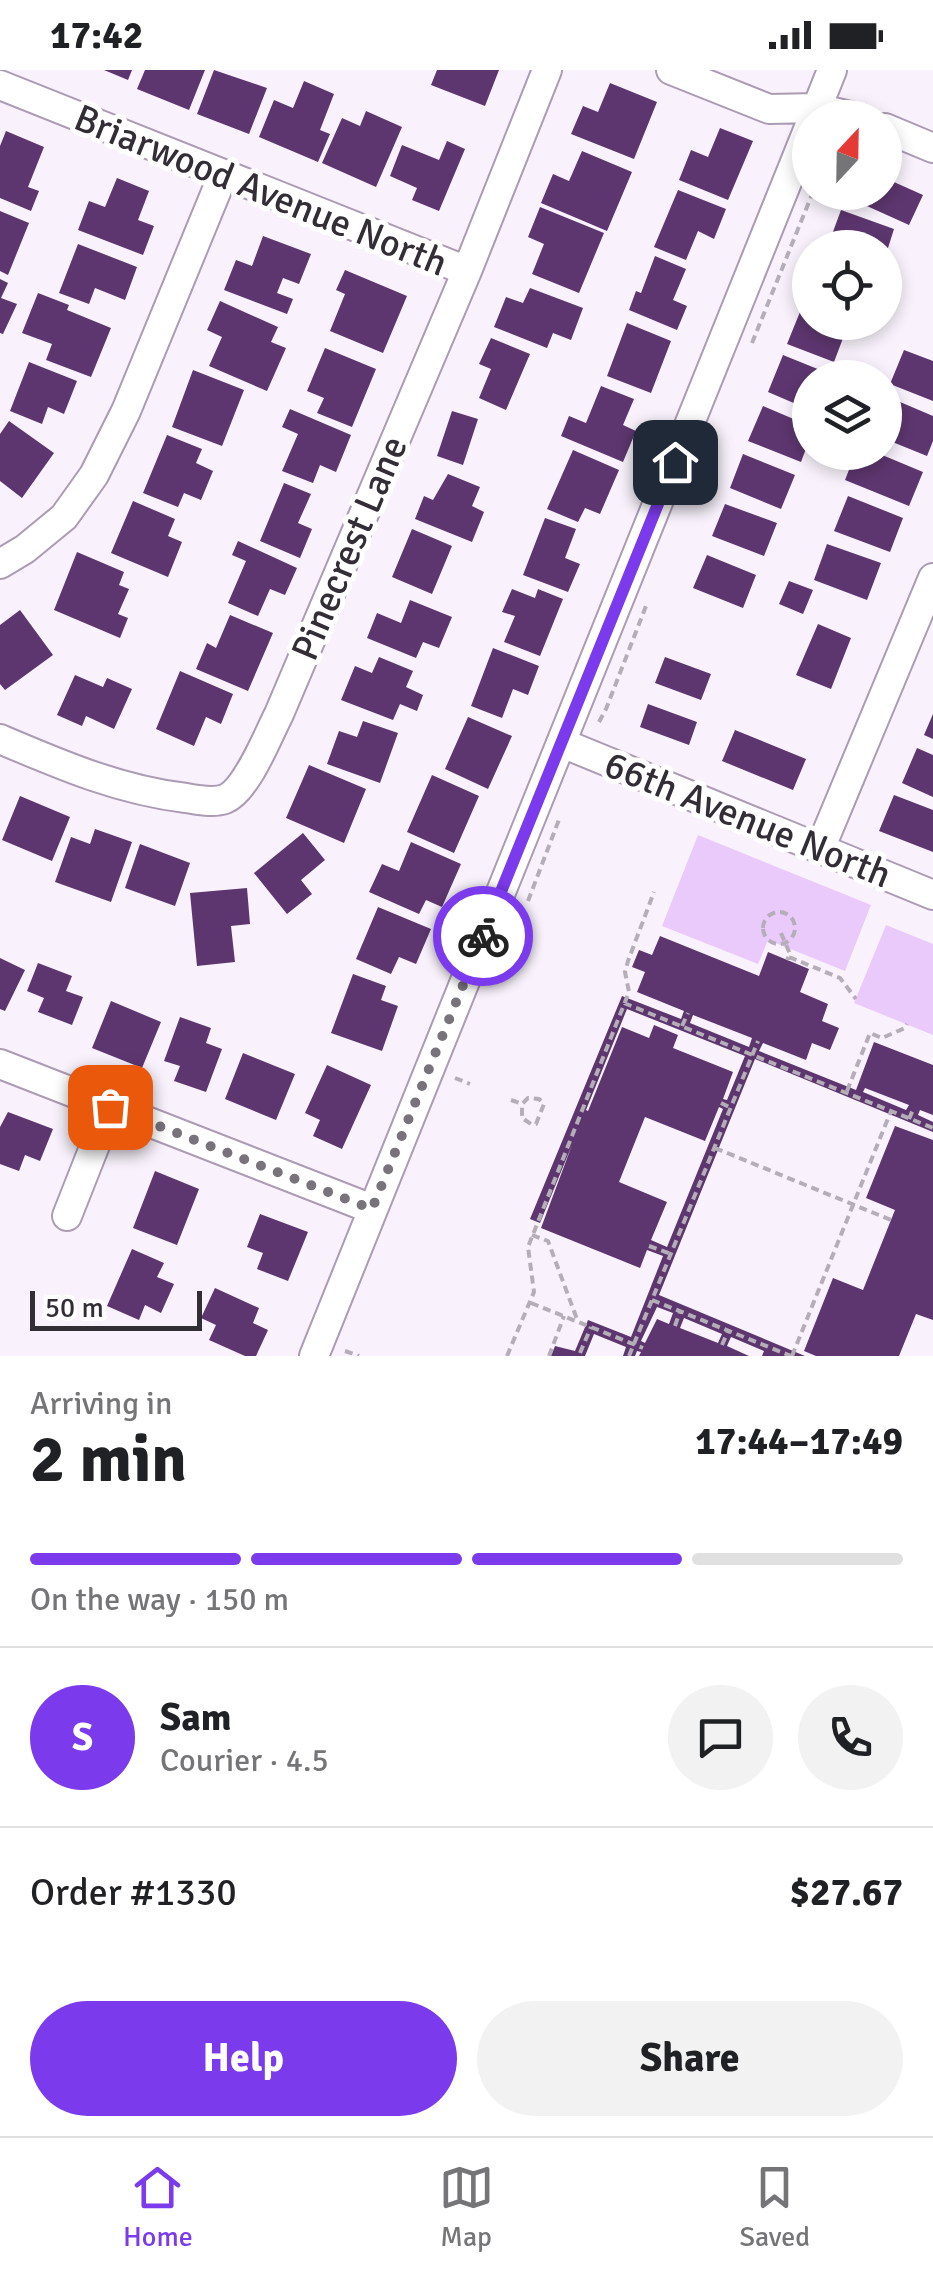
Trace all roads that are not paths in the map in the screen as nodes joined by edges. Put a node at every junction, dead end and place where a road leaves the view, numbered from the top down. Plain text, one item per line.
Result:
1 (547, 70) edge
2 (671, 70) edge
3 (832, 70) edge
4 (0, 86) edge
5 (820, 100) edge
6 (792, 114) edge
7 (902, 135) edge
8 (933, 148) edge
9 (792, 169) edge
10 (223, 174) junction
11 (467, 271) junction
12 (0, 564) edge
13 (933, 578) edge
14 (0, 739) edge
15 (562, 743) junction
16 (820, 850) junction
17 (933, 894) edge
18 (0, 1064) edge
19 (110, 1107) junction
20 (372, 1209) junction
21 (68, 1216) dead end
22 (314, 1356) edge

1 - 11 street, Pinecrest Lane
2 - 6 street
3 - 5 street
4 - 10 street, Briarwood Avenue North
7 - 8 street
9 - 15 street
10 - 11 street, Briarwood Avenue North
10 - 12 street
11 - 14 street, Pinecrest Lane
13 - 16 street
15 - 16 street, 66th Avenue North
15 - 20 street
16 - 17 street, 66th Avenue North
18 - 19 street
19 - 20 street
19 - 21 street
20 - 22 street

